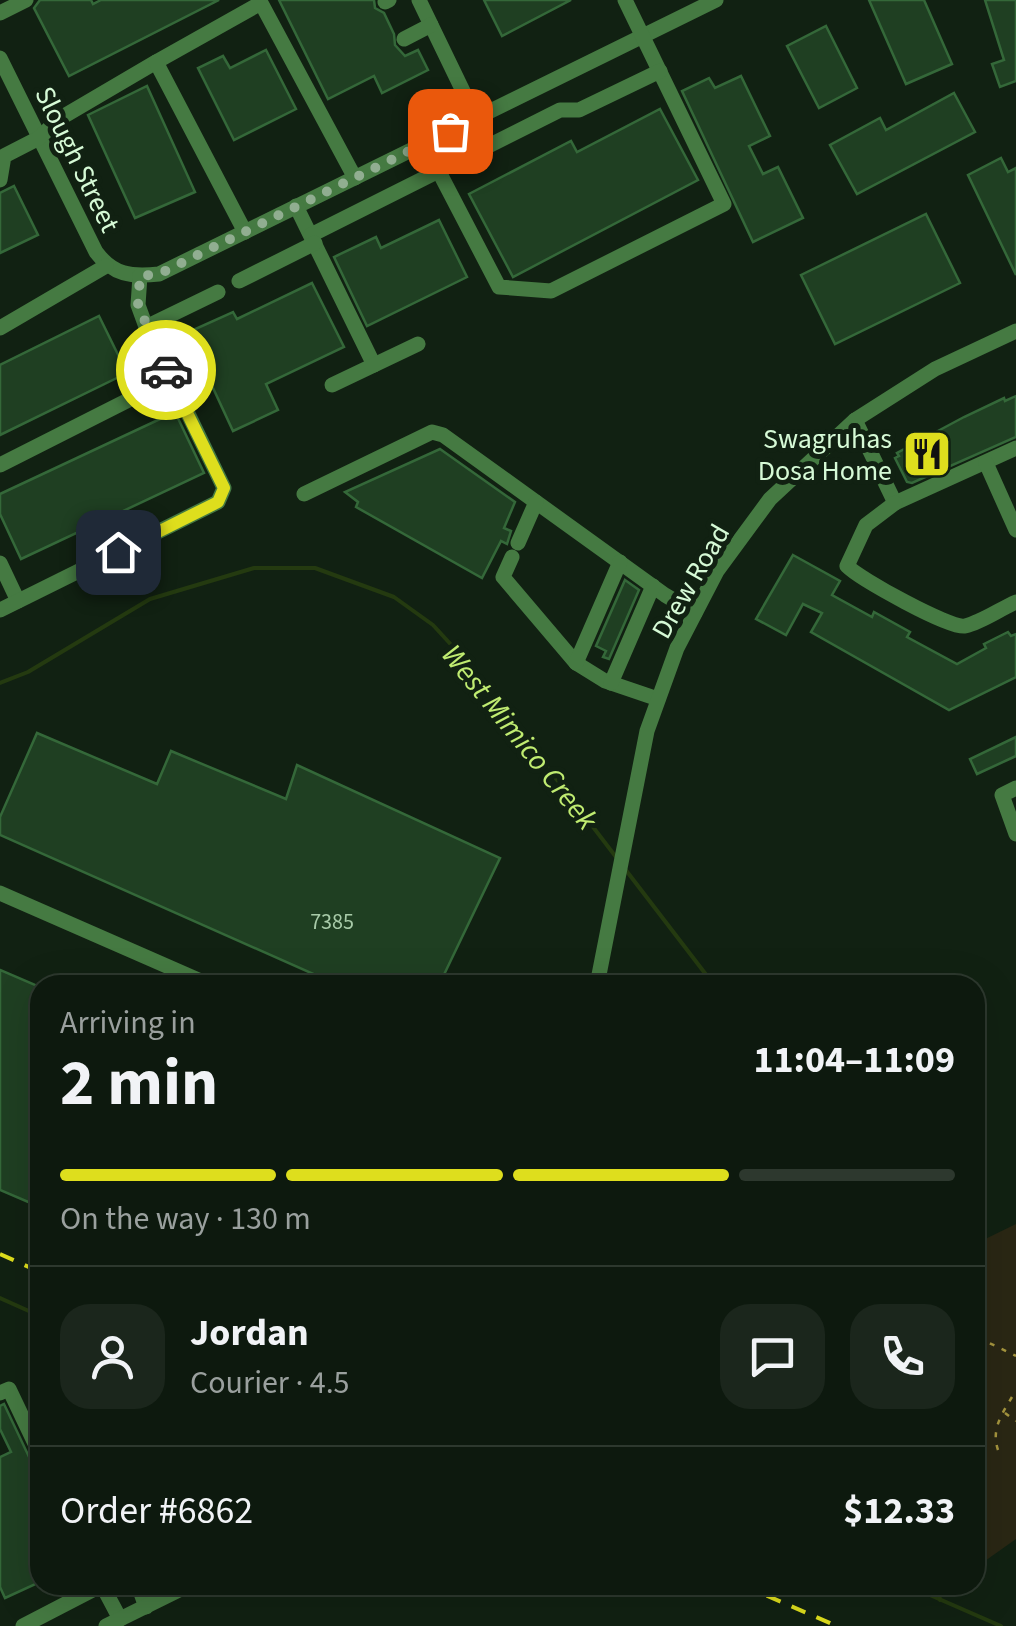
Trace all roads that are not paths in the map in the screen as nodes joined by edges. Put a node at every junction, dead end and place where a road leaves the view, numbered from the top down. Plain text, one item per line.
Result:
1 (26, 0) edge
2 (420, 0) edge
3 (626, 0) edge
4 (716, 0) edge
5 (0, 13) edge
6 (431, 24) junction
7 (643, 35) junction
8 (404, 38) dead end
9 (0, 58) edge
10 (156, 62) junction
11 (660, 71) junction
12 (546, 83) junction
13 (560, 110) junction
14 (476, 118) junction
15 (40, 138) junction
16 (424, 143) junction
17 (2, 154) edge
18 (438, 171) junction
19 (355, 178) junction
20 (0, 180) edge
21 (296, 206) junction
22 (245, 232) junction
23 (312, 239) junction
24 (106, 266) junction
25 (140, 276) junction
26 (239, 281) dead end
27 (218, 292) dead end
28 (146, 327) junction
29 (0, 328) edge
30 (1016, 331) edge
31 (418, 344) dead end
32 (374, 364) junction
33 (170, 379) junction
34 (332, 385) dead end
35 (856, 420) junction
36 (1016, 448) edge
37 (986, 463) junction
38 (0, 465) edge
39 (304, 494) dead end
40 (536, 502) junction
41 (895, 503) junction
42 (1016, 530) edge
43 (620, 562) junction
44 (0, 563) edge
45 (653, 586) junction
46 (18, 600) junction
47 (1016, 602) edge
48 (0, 610) edge
49 (695, 613) junction
50 (576, 663) junction
51 (611, 683) junction
52 (658, 700) junction
53 (1016, 788) edge
54 (1015, 828) edge
55 (0, 892) edge
56 (187, 975) edge
57 (599, 975) edge
58 (0, 1394) edge
59 (30, 1433) edge
60 (83, 1595) edge
61 (105, 1595) edge
62 (142, 1595) edge
63 (169, 1595) edge
64 (146, 1607) junction
65 (113, 1622) edge
66 (23, 1626) edge

1 - 5 street
2 - 6 street
3 - 7 street
4 - 7 street
6 - 8 street
6 - 14 street
7 - 11 street
7 - 12 street
9 - 15 street, Slough Street
10 - 15 street
10 - 19 street
10 - 22 street
11 - 13 street
11 - 18 street
12 - 13 street
12 - 14 street
13 - 18 street
14 - 16 street
15 - 17 street
15 - 24 street, Slough Street
16 - 18 street
16 - 19 street
17 - 20 street
18 - 23 street
19 - 21 street
21 - 22 street
21 - 23 street
22 - 25 street
23 - 26 street
23 - 32 street
24 - 25 street, Slough Street
24 - 29 street
25 - 28 street
27 - 28 street
28 - 33 street
30 - 35 street, Drew Road
31 - 32 street
32 - 34 street
33 - 38 street
33 - 46 street
35 - 41 street
35 - 49 street, Drew Road
36 - 37 street
37 - 41 street
37 - 42 street
39 - 40 street
40 - 43 street
40 - 50 street
41 - 47 street
43 - 45 street
43 - 50 street
44 - 46 street
45 - 49 street
45 - 51 street
46 - 48 street
49 - 52 street, Drew Road
50 - 51 street
51 - 52 street
52 - 57 street, Drew Road
53 - 54 street
55 - 56 street
58 - 59 street
60 - 66 street
61 - 65 street
62 - 64 street
63 - 64 street
64 - 65 street

